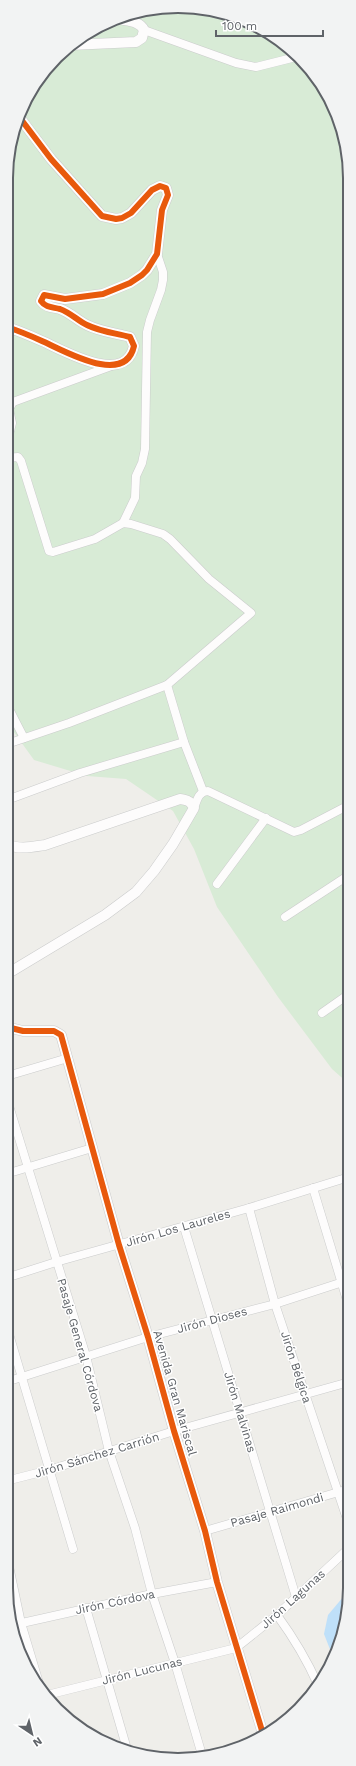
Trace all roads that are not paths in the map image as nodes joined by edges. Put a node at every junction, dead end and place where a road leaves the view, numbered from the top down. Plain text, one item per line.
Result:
1 (129, 21) edge
2 (144, 30) junction
3 (81, 44) edge
4 (291, 58) edge
5 (23, 122) edge
6 (157, 254) junction
7 (13, 329) edge
8 (116, 364) junction
9 (13, 402) edge
10 (13, 457) edge
11 (123, 523) junction
12 (167, 685) junction
13 (13, 717) edge
14 (24, 738) junction
15 (13, 742) edge
16 (184, 742) junction
17 (203, 791) junction
18 (13, 798) edge
19 (194, 808) junction
20 (343, 810) edge
21 (266, 818) junction
22 (13, 846) edge
23 (343, 879) edge
24 (217, 884) dead end
25 (285, 917) dead end
26 (13, 970) edge
27 (343, 998) edge
28 (322, 1013) dead end
29 (13, 1028) edge
30 (68, 1058) junction
31 (13, 1074) edge
32 (13, 1119) edge
33 (92, 1148) junction
34 (28, 1168) junction
35 (13, 1172) edge
36 (343, 1179) edge
37 (313, 1188) junction
38 (249, 1208) junction
39 (184, 1227) junction
40 (119, 1245) junction
41 (56, 1262) junction
42 (13, 1276) edge
43 (343, 1276) edge
44 (343, 1283) edge
45 (275, 1304) junction
46 (211, 1320) junction
47 (148, 1337) junction
48 (13, 1348) edge
49 (86, 1356) junction
50 (22, 1379) junction
51 (13, 1381) edge
52 (343, 1384) edge
53 (305, 1395) junction
54 (240, 1413) junction
55 (174, 1431) junction
56 (109, 1451) junction
57 (49, 1470) junction
58 (13, 1479) edge
59 (343, 1491) edge
60 (338, 1493) junction
61 (343, 1508) edge
62 (271, 1511) junction
63 (205, 1531) junction
64 (72, 1549) dead end
65 (343, 1553) edge
66 (217, 1582) junction
67 (152, 1594) junction
68 (296, 1596) junction
69 (13, 1598) edge
70 (86, 1608) junction
71 (277, 1615) junction
72 (17, 1624) edge
73 (17, 1625) edge
74 (236, 1648) junction
75 (30, 1662) edge
76 (175, 1663) junction
77 (108, 1679) junction
78 (316, 1679) edge
79 (52, 1694) edge
80 (262, 1730) edge
81 (126, 1744) edge
82 (201, 1752) edge

1 - 2 street
2 - 3 street
2 - 4 street
5 - 6 street
6 - 8 street
6 - 11 street
7 - 8 street
8 - 9 street
10 - 11 street
11 - 12 street
12 - 14 street
12 - 16 street
13 - 14 street
14 - 15 street
16 - 17 street
16 - 18 street
17 - 19 street
17 - 21 street
19 - 22 street
19 - 26 street
20 - 21 street
21 - 24 street
23 - 25 street
27 - 28 street
29 - 30 street, Avenida Gran Mariscal
30 - 31 street
30 - 33 street, Avenida Gran Mariscal
32 - 34 street, Pasaje General Córdova
33 - 34 street
33 - 40 street, Avenida Gran Mariscal
34 - 35 street
34 - 41 street, Pasaje General Córdova
36 - 37 street, Jirón Los Laureles
37 - 38 street, Jirón Los Laureles
37 - 43 street
38 - 39 street, Jirón Los Laureles
38 - 45 street, Jirón Bélgica
39 - 40 street, Jirón Los Laureles
39 - 46 street, Jirón Malvinas
40 - 41 street, Jirón Los Laureles
40 - 47 street, Avenida Gran Mariscal
41 - 42 street, Jirón Los Laureles
41 - 49 street, Pasaje General Córdova
44 - 45 street, Jirón Dioses
45 - 46 street, Jirón Dioses
45 - 53 street, Jirón Bélgica
46 - 47 street, Jirón Dioses
46 - 54 street, Jirón Malvinas
47 - 49 street, Jirón Dioses
47 - 55 street, Avenida Gran Mariscal
48 - 50 street
49 - 50 street, Jirón Dioses
49 - 56 street, Pasaje General Córdova
50 - 51 street, Jirón Dioses
50 - 57 street
52 - 53 street, Jirón Sánchez Carrión
53 - 54 street, Jirón Sánchez Carrión
53 - 60 street, Jirón Bélgica
54 - 55 street, Jirón Sánchez Carrión
54 - 62 street, Jirón Malvinas
55 - 56 street, Jirón Sánchez Carrión
55 - 63 street, Avenida Gran Mariscal
56 - 57 street, Jirón Sánchez Carrión
56 - 67 street, Pasaje General Córdova
57 - 58 street, Jirón Sánchez Carrión
57 - 64 street
59 - 60 street, Pasaje Raimondi
60 - 61 street, Jirón Bélgica
60 - 62 street, Pasaje Raimondi
62 - 63 street, Pasaje Raimondi
62 - 68 street, Jirón Malvinas
63 - 66 street, Avenida Gran Mariscal
65 - 68 street, Jirón Lagunas
66 - 67 street, Jirón Córdova
66 - 74 street, Avenida Gran Mariscal
67 - 70 street, Jirón Córdova
67 - 76 street, Pasaje General Córdova
68 - 71 street, Jirón Lagunas
69 - 72 street
70 - 72 street, Jirón Córdova
70 - 77 street
71 - 74 street, Jirón Lagunas
71 - 78 street
73 - 75 street
74 - 76 street, Jirón Lucunas
74 - 80 street, Avenida Gran Mariscal
76 - 77 street, Jirón Lucunas
76 - 82 street, Pasaje General Córdova
77 - 79 street, Jirón Lucunas
77 - 81 street

